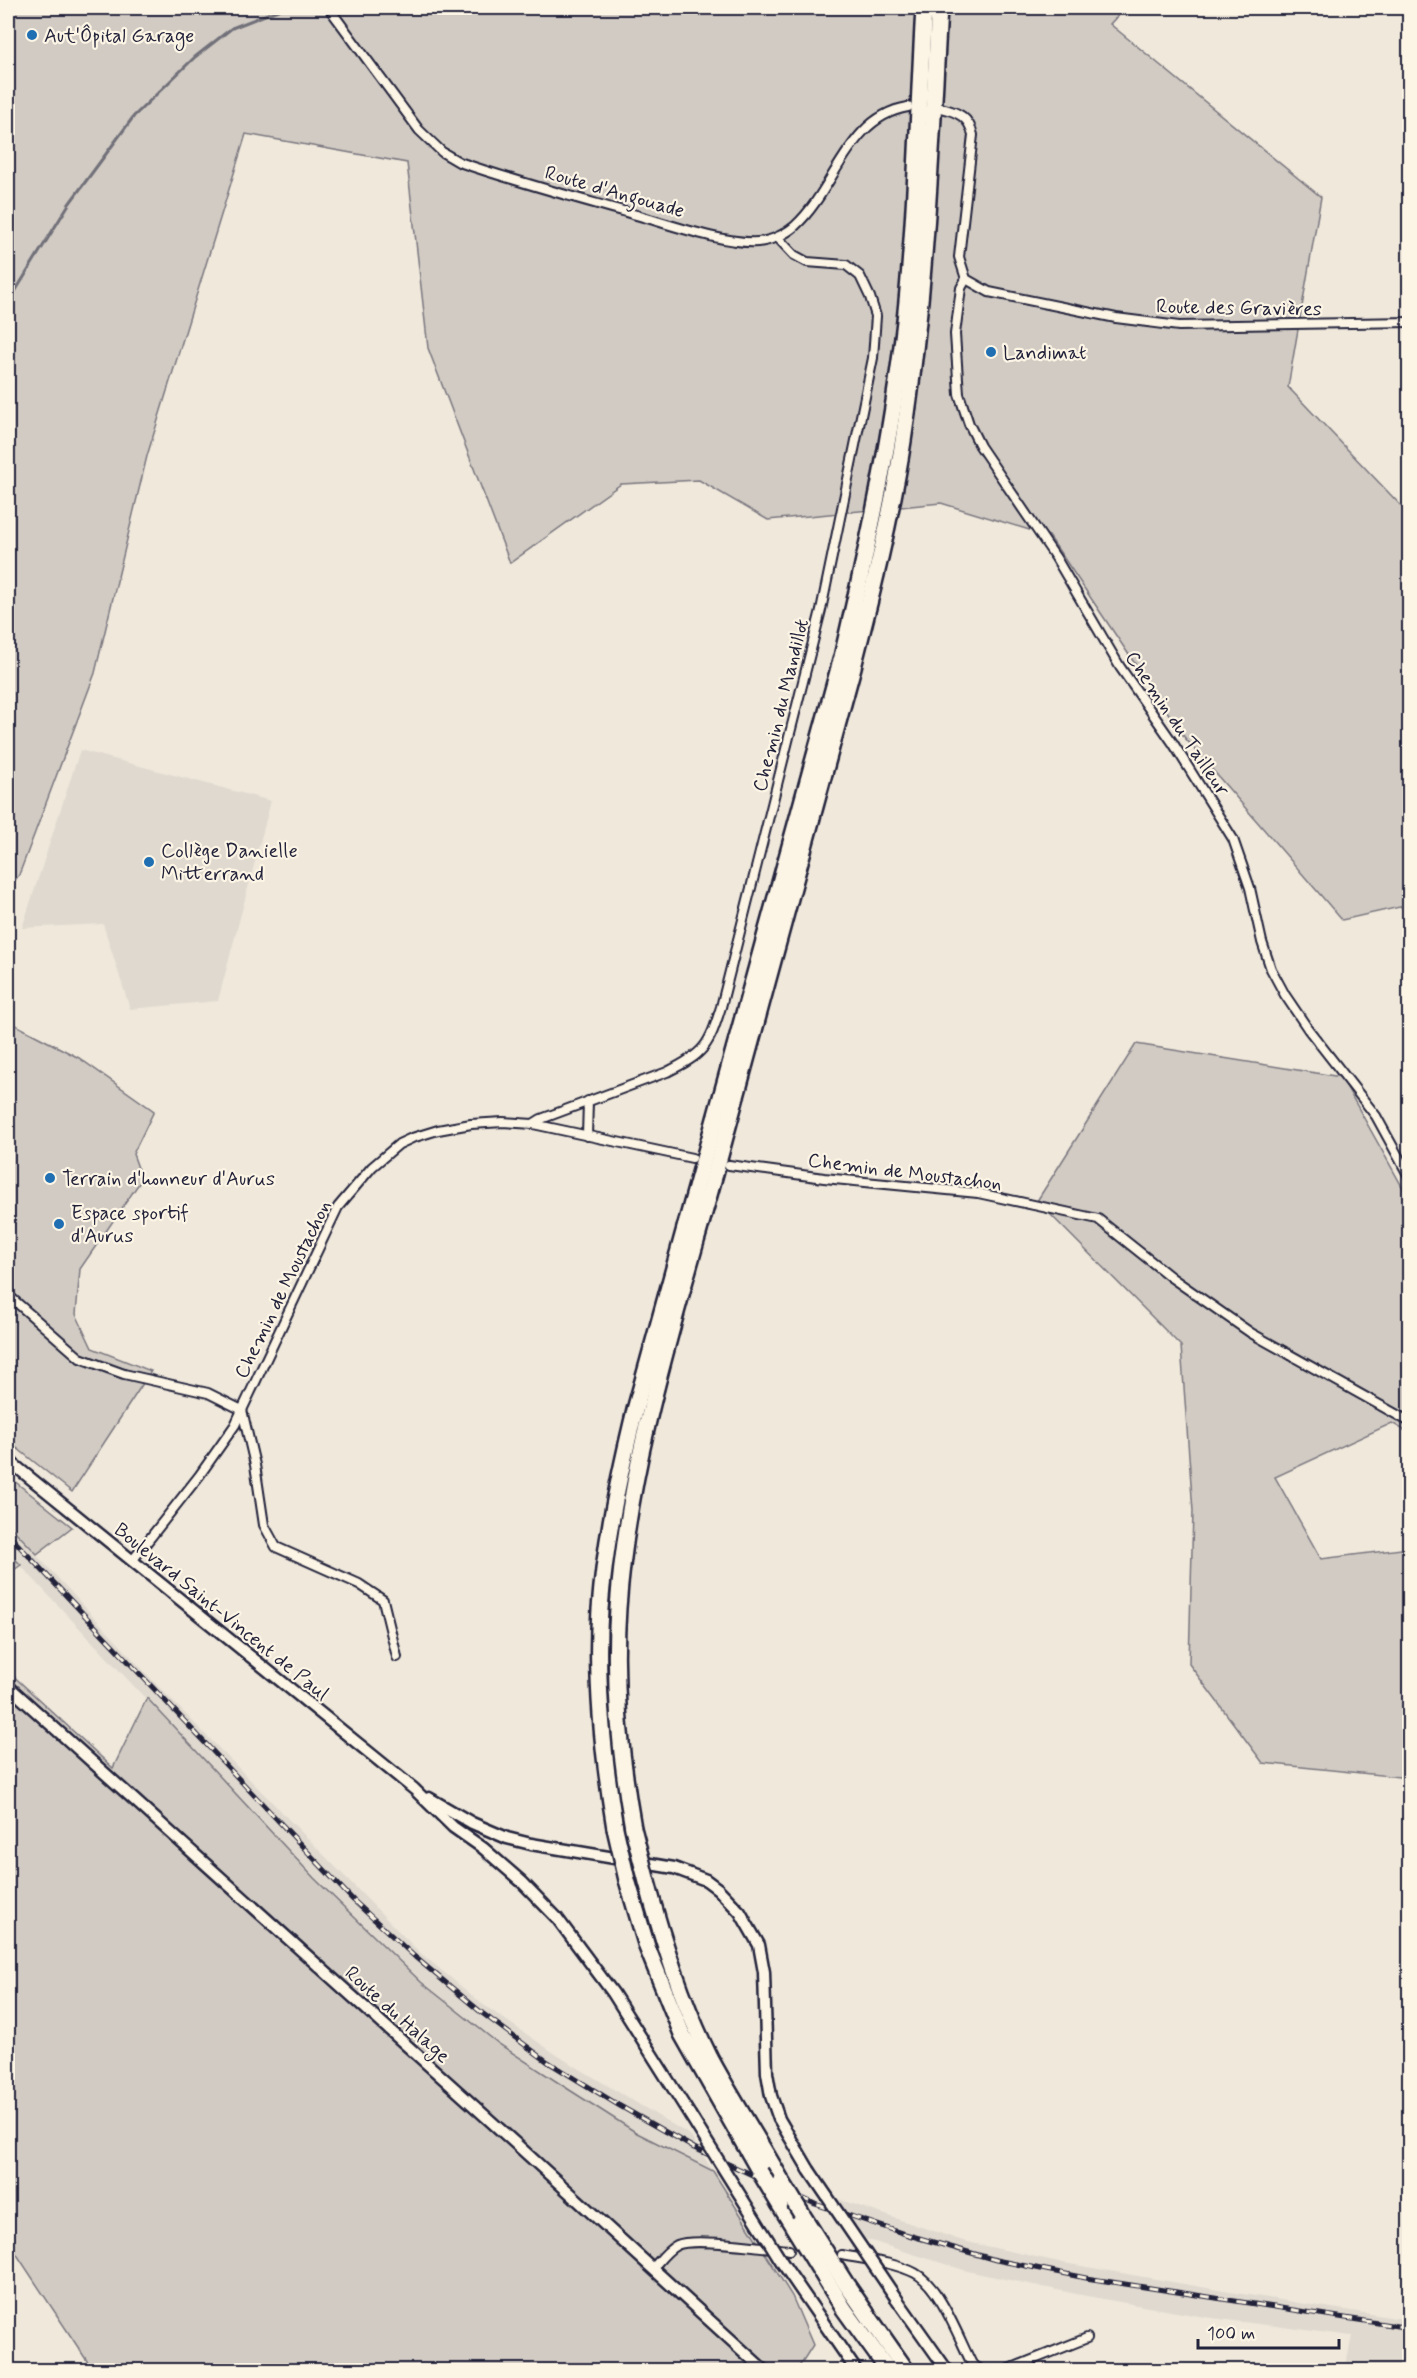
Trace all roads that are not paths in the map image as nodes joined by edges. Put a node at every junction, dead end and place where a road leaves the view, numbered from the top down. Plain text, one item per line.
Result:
1 (924, 8) edge
2 (939, 8) edge
3 (331, 10) edge
4 (908, 107) dead end
5 (941, 108) dead end
6 (777, 237) junction
7 (966, 279) junction
8 (1410, 322) edge
9 (588, 1101) junction
10 (532, 1124) junction
11 (587, 1136) junction
12 (692, 1158) dead end
13 (729, 1165) dead end
14 (1410, 1178) edge
15 (8, 1295) edge
16 (242, 1410) junction
17 (1410, 1422) edge
18 (8, 1460) edge
19 (132, 1561) junction
20 (397, 1657) dead end
21 (8, 1686) edge
22 (414, 1789) junction
23 (798, 2234) junction
24 (789, 2250) dead end
25 (842, 2255) dead end
26 (653, 2268) junction
27 (862, 2308) junction
28 (1087, 2338) dead end
29 (764, 2370) edge
30 (856, 2370) edge
31 (878, 2370) edge
32 (888, 2370) edge
33 (906, 2370) edge
34 (915, 2370) edge
35 (947, 2370) edge
36 (981, 2370) edge
37 (1008, 2370) edge

1 - 23 highway, bridge
2 - 27 highway, bridge
3 - 6 street, Route d'Angouade
4 - 6 street, Route d'Angouade
5 - 7 street
6 - 9 street, Chemin du Mandillot
7 - 8 street, Route des Gravières
7 - 14 street, Chemin du Tailleur
9 - 10 street, Chemin du Mandillot
9 - 11 street
10 - 11 street, Chemin de Moustachon
10 - 16 street, Chemin de Moustachon
11 - 12 street, Chemin de Moustachon
13 - 17 street, Chemin de Moustachon
15 - 16 street
16 - 19 street, Chemin de Moustachon
16 - 20 street
18 - 19 main road, Boulevard Saint-Vincent de Paul
19 - 22 main road, Boulevard Saint-Vincent de Paul
21 - 26 main road, Route du Halage
22 - 30 main road, bridge
22 - 35 main road, bridge
23 - 31 highway
23 - 32 highway
24 - 26 street
25 - 36 street
26 - 29 main road, Route du Halage
27 - 33 highway
27 - 34 highway
28 - 37 street

